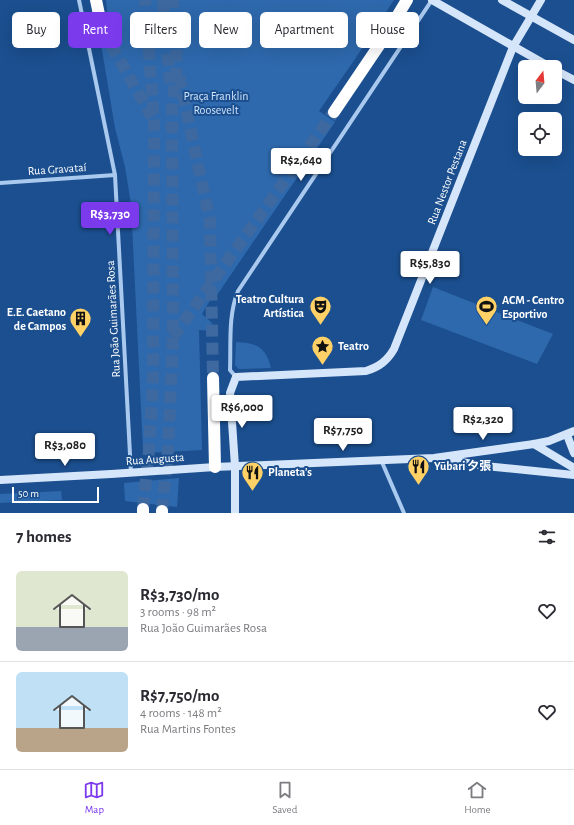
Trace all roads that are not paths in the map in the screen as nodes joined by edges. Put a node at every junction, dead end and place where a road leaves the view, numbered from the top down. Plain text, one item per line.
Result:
1 (79, 0) edge
2 (96, 0) edge
3 (407, 0) edge
4 (432, 0) edge
5 (502, 0) edge
6 (541, 0) edge
7 (98, 12) edge
8 (531, 16) junction
9 (574, 40) edge
10 (513, 47) junction
11 (537, 60) edge
12 (562, 74) edge
13 (574, 80) edge
14 (334, 112) tunnel mouth
15 (115, 175) junction
16 (0, 183) edge
17 (236, 377) junction
18 (213, 378) tunnel mouth
19 (570, 433) edge
20 (534, 444) junction
21 (574, 453) edge
22 (434, 458) junction
23 (381, 460) junction
24 (235, 466) junction
25 (215, 467) junction
26 (574, 468) edge
27 (131, 473) junction
28 (574, 475) edge
29 (0, 480) edge
30 (235, 513) edge
31 (404, 513) edge

1 - 15 street, Rua João Guimarães Rosa
2 - 7 highway
3 - 14 highway
4 - 10 street
4 - 17 street
5 - 8 street
6 - 8 street, Rua Nestor Pestana
8 - 9 street
8 - 10 street, Rua Nestor Pestana
10 - 11 street
10 - 17 street, Rua Nestor Pestana
12 - 13 street
15 - 16 street, Rua Gravataí
15 - 27 street, Rua João Guimarães Rosa
17 - 24 street
18 - 25 highway
19 - 20 street
19 - 21 street
20 - 22 street
20 - 26 street
22 - 23 street, Rua Augusta
22 - 28 street
23 - 24 street, Rua Augusta
23 - 31 street
24 - 25 street, Rua Augusta
24 - 30 street
25 - 27 street, Rua Augusta
27 - 29 street, Rua Augusta

